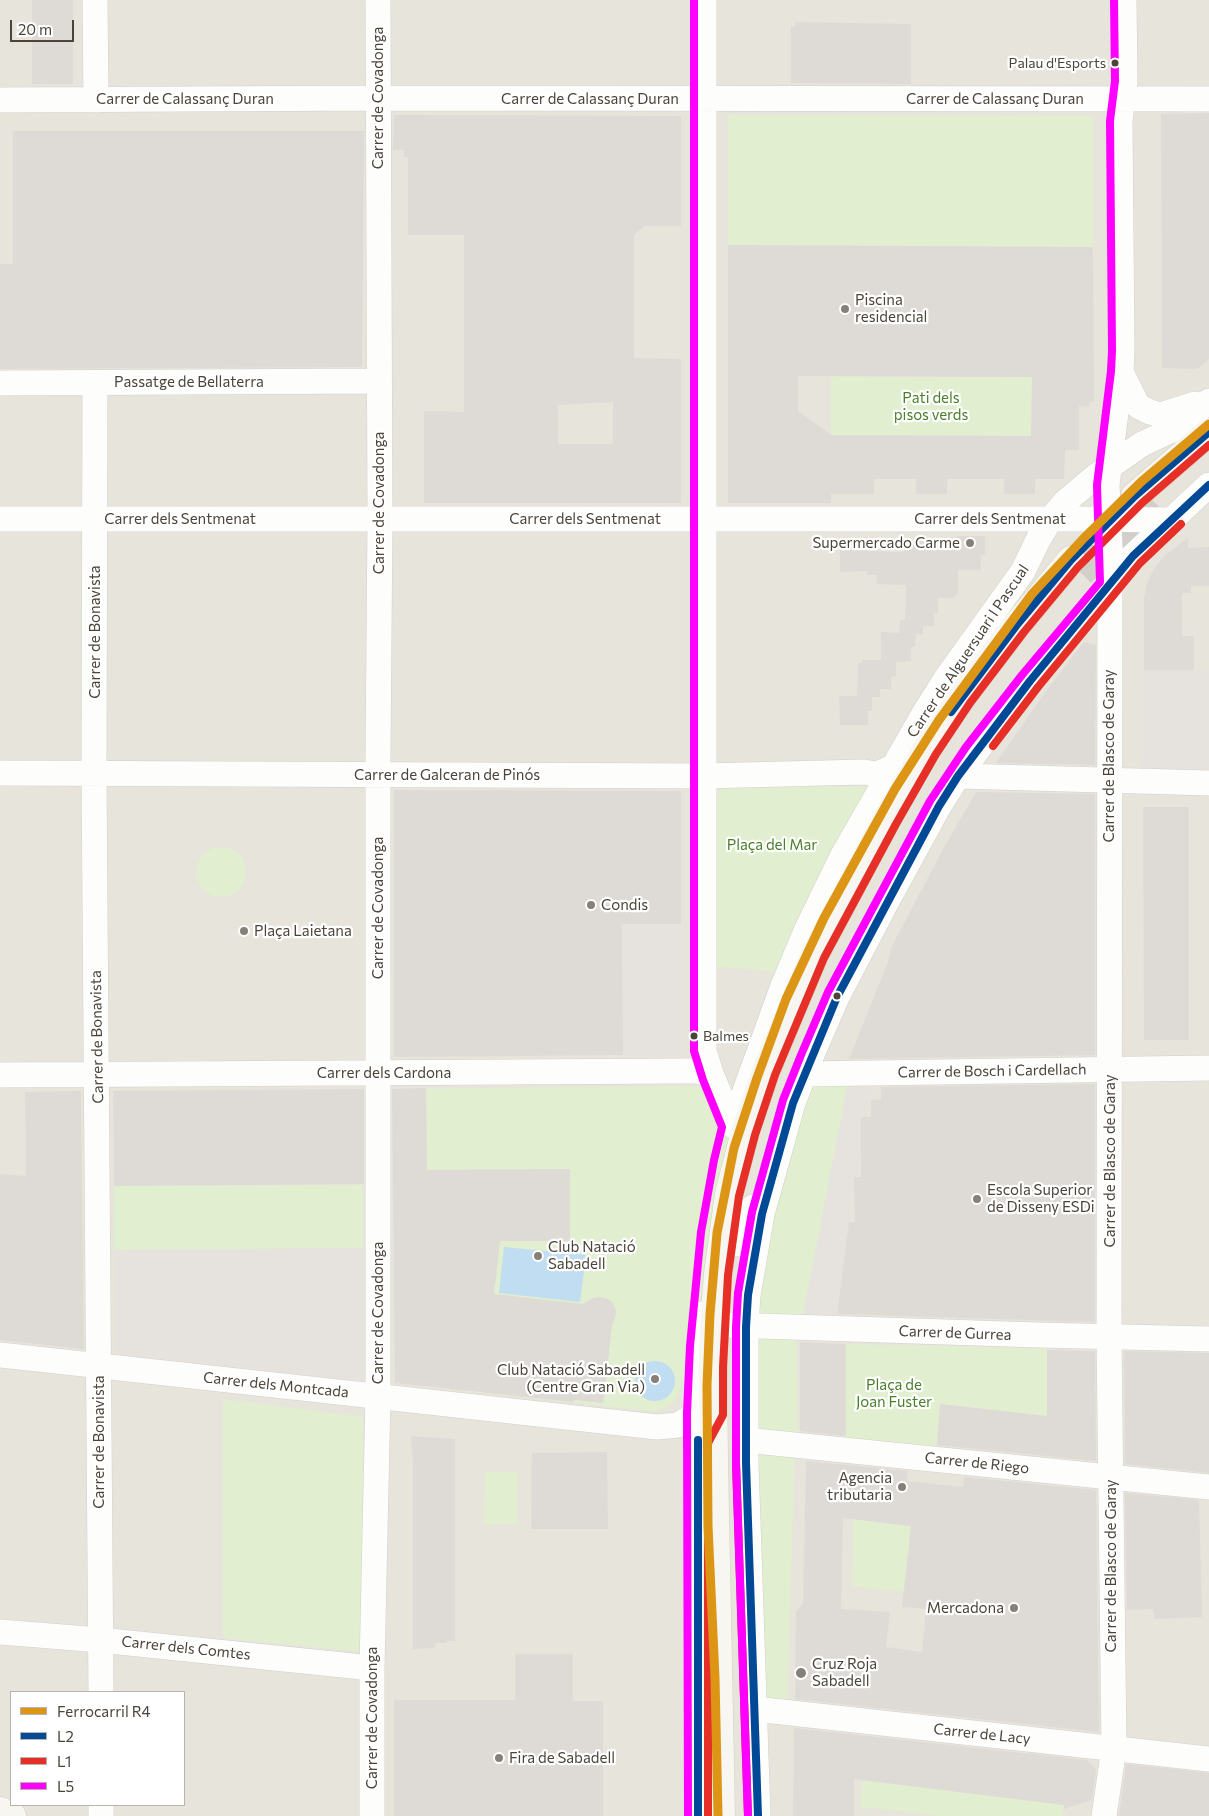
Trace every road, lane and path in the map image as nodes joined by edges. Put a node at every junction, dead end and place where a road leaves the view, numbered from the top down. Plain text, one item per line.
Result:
1 (94, 0) edge
2 (378, 0) edge
3 (704, 0) edge
4 (1124, 0) edge
5 (379, 98) junction
6 (704, 99) junction
7 (1209, 99) edge
8 (0, 100) edge
9 (96, 100) junction
10 (1122, 100) junction
11 (1121, 372) junction
12 (95, 382) junction
13 (379, 382) junction
14 (0, 383) edge
15 (1209, 399) edge
16 (1209, 432) edge
17 (1209, 452) edge
18 (1109, 466) junction
19 (1209, 485) edge
20 (1109, 512) junction
21 (0, 519) edge
22 (96, 519) junction
23 (704, 519) junction
24 (380, 520) junction
25 (1050, 520) junction
26 (1170, 520) junction
27 (1110, 586) junction
28 (893, 767) junction
29 (0, 774) edge
30 (94, 774) junction
31 (378, 775) junction
32 (704, 776) junction
33 (958, 776) junction
34 (1110, 781) junction
35 (1209, 783) edge
36 (1209, 1068) edge
37 (1110, 1070) junction
38 (378, 1073) junction
39 (97, 1074) junction
40 (804, 1074) junction
41 (0, 1076) edge
42 (712, 1076) junction
43 (791, 1109) junction
44 (733, 1126) junction
45 (737, 1251) junction
46 (723, 1325) junction
47 (1110, 1337) junction
48 (1209, 1339) edge
49 (0, 1355) edge
50 (99, 1366) junction
51 (378, 1396) junction
52 (703, 1422) junction
53 (746, 1440) junction
54 (1111, 1477) junction
55 (1209, 1487) edge
56 (0, 1632) edge
57 (100, 1640) junction
58 (372, 1668) junction
59 (101, 1691) edge
60 (755, 1709) junction
61 (1114, 1748) junction
62 (1209, 1759) edge
63 (0, 1811) edge
64 (12, 1816) edge
65 (372, 1816) edge
66 (698, 1816) edge
67 (721, 1816) edge
68 (740, 1816) edge
69 (758, 1816) edge
70 (1104, 1816) edge

1 - 9 street
2 - 5 street, Carrer de Covadonga
3 - 6 street
4 - 10 street, Carrer de Blasco de Garay
5 - 6 street, Carrer de Calassanç Duran
5 - 9 street, Carrer de Calassanç Duran
5 - 13 street, Carrer de Covadonga
6 - 10 street, Carrer de Calassanç Duran
6 - 23 street
7 - 10 street, Carrer de Calassanç Duran
8 - 9 street, Carrer de Calassanç Duran
10 - 11 street, Carrer de Blasco de Garay
11 - 15 street
11 - 18 street, Carrer de Blasco de Garay
12 - 13 street, Passatge de Bellaterra
12 - 14 street, Passatge de Bellaterra
12 - 22 street, Carrer de Bonavista
13 - 24 street, Carrer de Covadonga
15 - 18 street, Carrer de Alguersuari I Pascual
16 - 17 street
18 - 20 street, Carrer de Blasco de Garay
18 - 25 street, Carrer de Alguersuari I Pascual
19 - 26 street
20 - 25 street, Carrer dels Sentmenat
20 - 26 street, Carrer dels Sentmenat
20 - 27 street, Carrer de Blasco de Garay
21 - 22 street, Carrer dels Sentmenat
22 - 24 street, Carrer dels Sentmenat
22 - 30 street, Carrer de Bonavista
23 - 24 street, Carrer dels Sentmenat
23 - 25 street, Carrer dels Sentmenat
23 - 32 street
24 - 31 street, Carrer de Covadonga
25 - 28 street, Carrer de Alguersuari I Pascual
26 - 27 street
27 - 33 street
27 - 34 street, Carrer de Blasco de Garay
28 - 32 street, Carrer de Galceran de Pinós
28 - 44 street, Carrer de Alguersuari I Pascual
29 - 30 street, Carrer de Galceran de Pinós
30 - 31 street, Carrer de Galceran de Pinós
30 - 39 street, Carrer de Bonavista
31 - 32 street, Carrer de Galceran de Pinós
31 - 38 street, Carrer de Covadonga
32 - 42 street
33 - 34 street
33 - 40 street
34 - 35 street
34 - 37 street, Carrer de Blasco de Garay
36 - 37 street, Carrer de Bosch i Cardellach
37 - 40 street, Carrer de Bosch i Cardellach
37 - 47 street, Carrer de Blasco de Garay
38 - 39 street, Carrer dels Cardona
38 - 42 street, Carrer dels Cardona
38 - 51 street, Carrer de Covadonga
39 - 41 street, Carrer dels Cardona
39 - 50 street, Carrer de Bonavista
40 - 43 street
42 - 44 street
43 - 45 street
43 - 46 street
44 - 46 street, Carrer de Alguersuari I Pascual
45 - 46 street
45 - 46 street
46 - 47 street, Carrer de Gurrea
46 - 52 street
46 - 53 street
46 - 68 street
47 - 48 street, Carrer de Gurrea
47 - 54 street, Carrer de Blasco de Garay
49 - 50 street, Carrer dels Montcada
50 - 51 street, Carrer dels Montcada
50 - 57 street, Carrer de Bonavista
51 - 52 street, Carrer dels Montcada
51 - 58 street, Carrer de Covadonga
52 - 66 street
52 - 67 street
53 - 54 street, Carrer de Riego
53 - 60 street
54 - 55 street, Carrer de Riego
54 - 61 street, Carrer de Blasco de Garay
56 - 57 street, Carrer dels Comtes
57 - 58 street, Carrer dels Comtes
57 - 59 street, Carrer de Bonavista
58 - 65 street, Carrer de Covadonga
60 - 61 street, Carrer de Lacy
60 - 69 street
61 - 62 street, Carrer de Lacy
61 - 70 street, Carrer de Blasco de Garay
63 - 64 street

